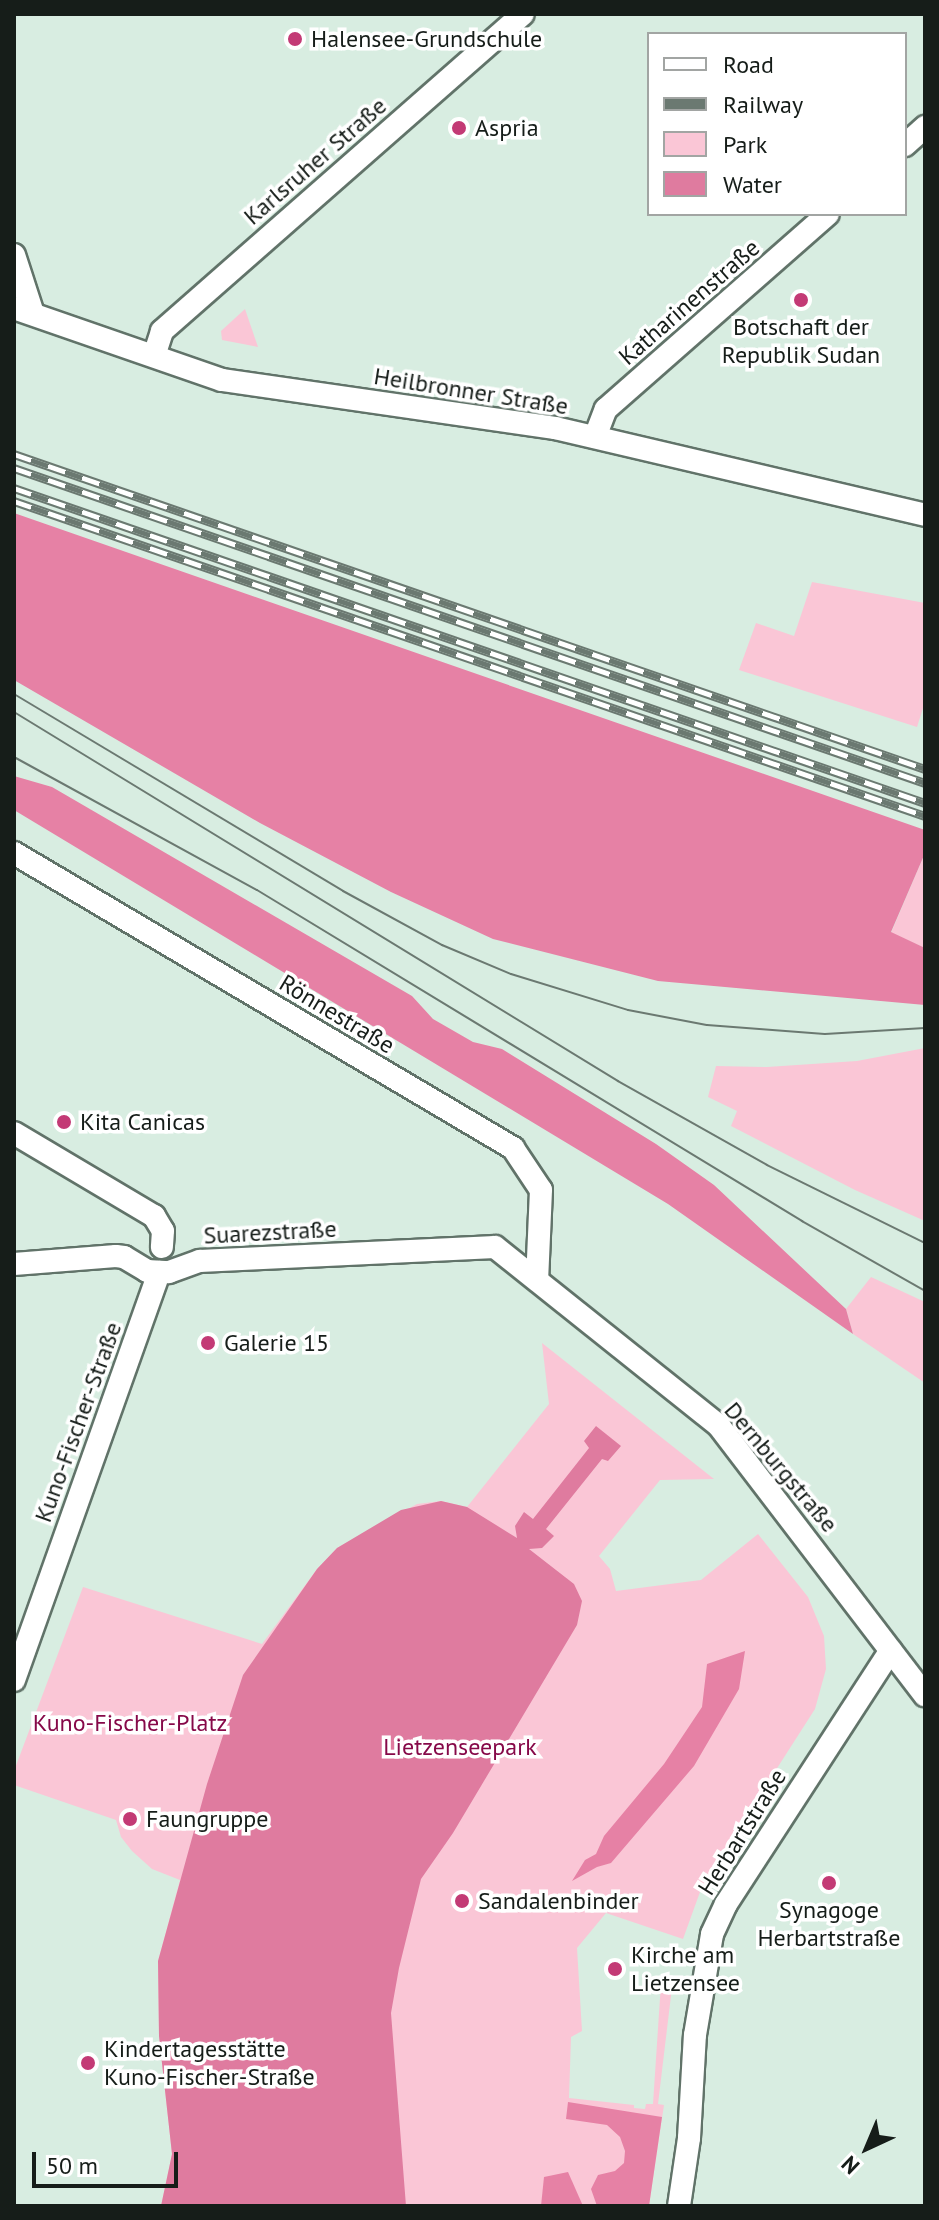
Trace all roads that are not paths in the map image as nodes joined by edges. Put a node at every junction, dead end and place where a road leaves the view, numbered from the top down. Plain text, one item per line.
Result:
1 (523, 14) edge
2 (925, 127) edge
3 (907, 143) edge
4 (826, 216) edge
5 (14, 255) edge
6 (24, 311) edge
7 (154, 356) junction
8 (595, 437) junction
9 (925, 515) edge
10 (14, 853) edge
11 (14, 1133) edge
12 (162, 1247) dead end
13 (14, 1264) edge
14 (159, 1272) junction
15 (532, 1276) junction
16 (890, 1651) junction
17 (14, 1680) edge
18 (925, 1695) edge
19 (679, 2206) edge

1 - 7 street, Karlsruher Straße
2 - 3 street
4 - 8 street, Katharinenstraße
5 - 6 street
6 - 7 street, Heilbronner Straße
7 - 8 street, Heilbronner Straße
8 - 9 street, Heilbronner Straße
10 - 15 street, Rönnestraße
11 - 12 street
13 - 14 street
14 - 15 street, Suarezstraße
14 - 17 street, Kuno-Fischer-Straße
15 - 16 street, Dernburgstraße
16 - 18 street, Dernburgstraße
16 - 19 street, Herbartstraße

